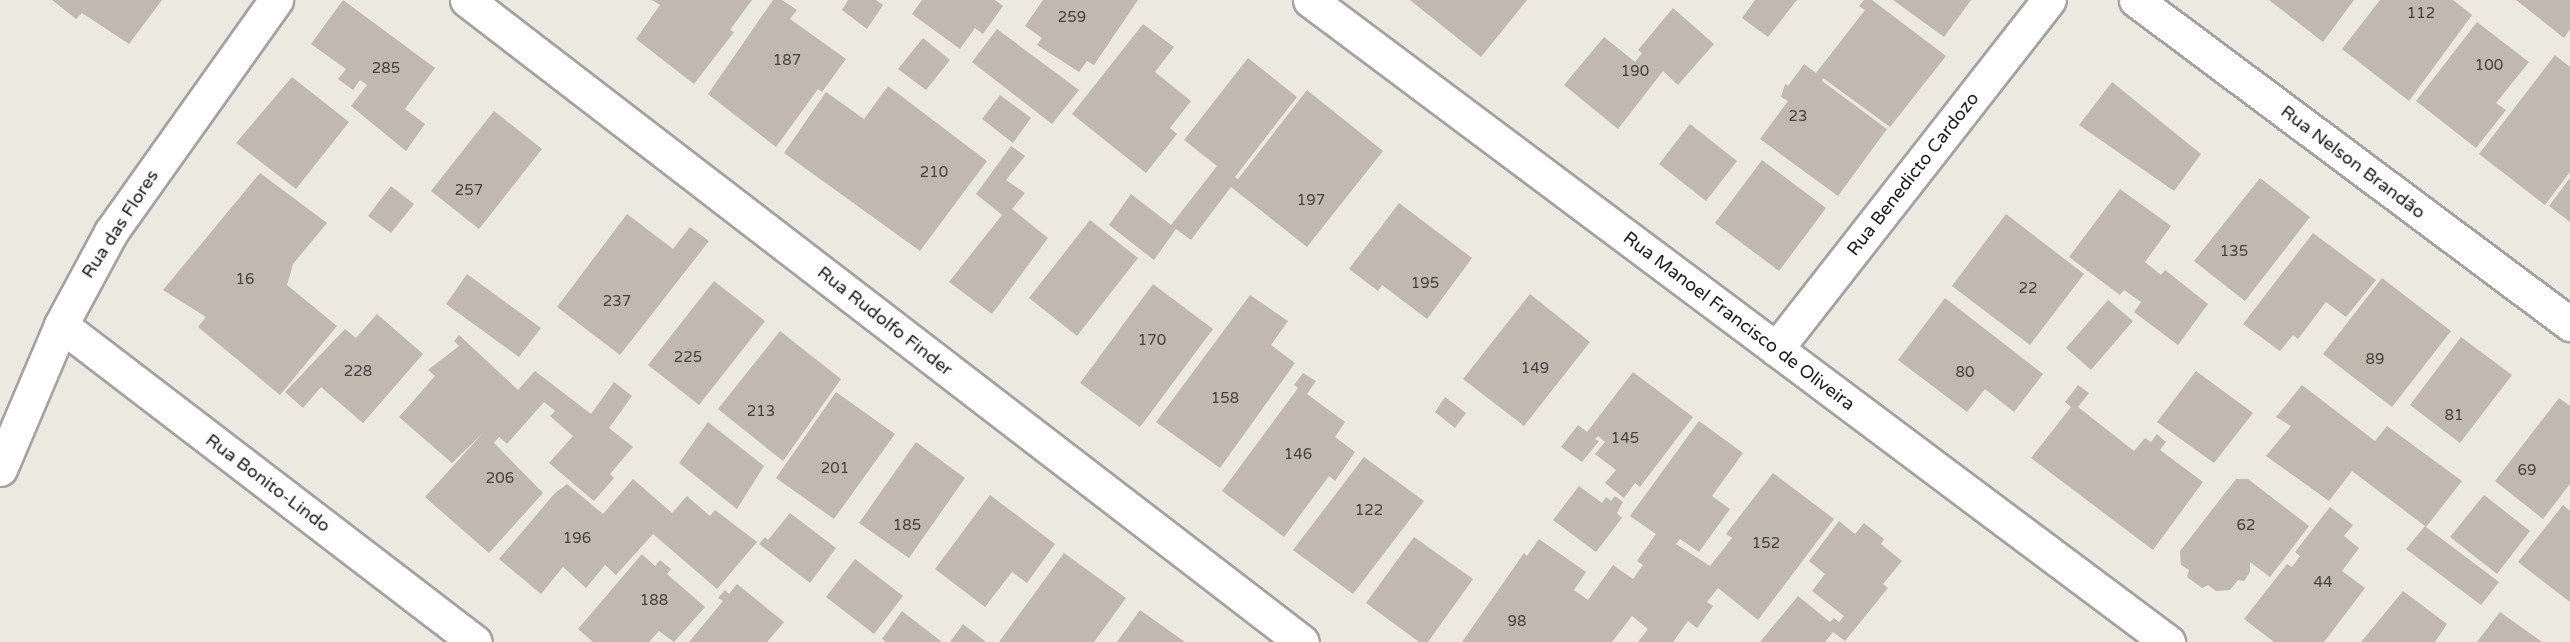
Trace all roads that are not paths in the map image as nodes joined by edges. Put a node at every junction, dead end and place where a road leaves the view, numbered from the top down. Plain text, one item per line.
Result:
1 (276, 0) edge
2 (467, 0) edge
3 (1311, 0) edge
4 (2049, 0) edge
5 (2136, 0) edge
6 (2570, 324) edge
7 (61, 325) junction
8 (1776, 349) junction
9 (0, 469) edge
10 (475, 642) edge
11 (1302, 642) edge
12 (2168, 642) edge

1 - 7 street, Rua das Flores
2 - 11 street, Rua Rudolfo Finder
3 - 8 street, Rua Manoel Francisco de Oliveira
4 - 8 street, Rua Benedicto Cardozo
5 - 6 street, Rua Nelson Brandão
7 - 9 street, Rua das Flores
7 - 10 street, Rua Bonito-Lindo
8 - 12 street, Rua Manoel Francisco de Oliveira

